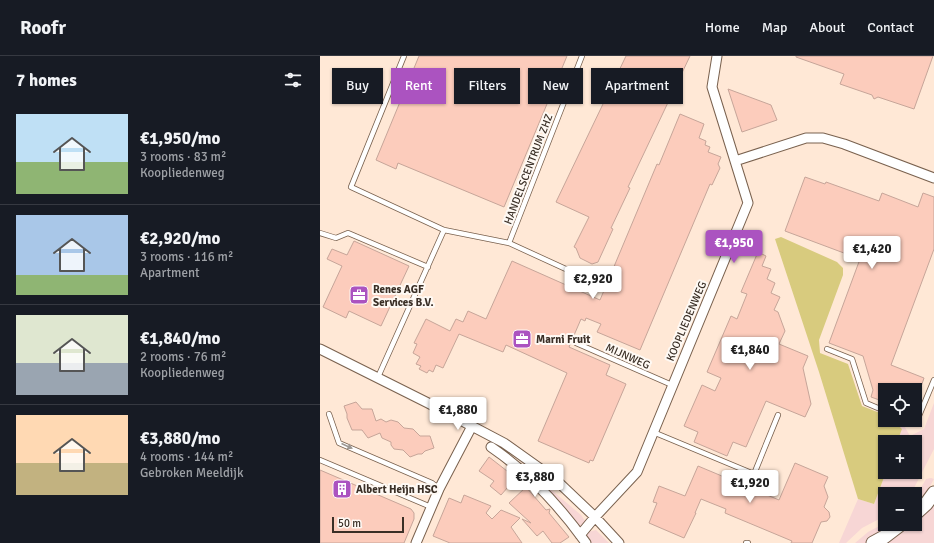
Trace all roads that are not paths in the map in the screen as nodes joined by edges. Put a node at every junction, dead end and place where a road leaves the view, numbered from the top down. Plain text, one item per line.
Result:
1 (404, 56) edge
2 (582, 56) edge
3 (717, 56) edge
4 (735, 161) junction
5 (934, 178) edge
6 (444, 230) junction
7 (320, 232) edge
8 (509, 243) junction
9 (428, 267) junction
10 (592, 281) dead end
11 (576, 342) dead end
12 (320, 349) edge
13 (827, 349) dead end
14 (378, 377) junction
15 (934, 380) edge
16 (672, 385) junction
17 (878, 408) edge
18 (922, 409) edge
19 (329, 414) dead end
20 (778, 415) dead end
21 (472, 426) junction
22 (654, 432) junction
23 (491, 447) dead end
24 (320, 460) edge
25 (439, 489) junction
26 (934, 493) edge
27 (431, 507) junction
28 (922, 508) edge
29 (595, 517) junction
30 (892, 531) edge
31 (583, 539) edge
32 (879, 541) edge
33 (416, 543) edge
34 (619, 543) edge

1 - 6 lane
2 - 8 lane, HANDELSCENTRUM ZHZ
3 - 4 street, KOOPLIEDENWEG
4 - 5 street
4 - 16 street, KOOPLIEDENWEG
6 - 8 lane
6 - 9 lane
7 - 9 lane
8 - 10 lane
9 - 14 lane
11 - 16 lane, MIJNWEG
12 - 14 street
13 - 17 lane
14 - 21 street
15 - 18 lane
16 - 22 street, KOOPLIEDENWEG
19 -> 25 lane
20 - 22 lane
21 - 25 street
21 - 29 street
22 - 29 street, KOOPLIEDENWEG
23 - 31 street
24 - 27 lane
25 - 27 street
26 - 28 main road
27 - 33 street
29 - 31 street, KOOPLIEDENWEG
29 - 34 street
30 - 32 main road

